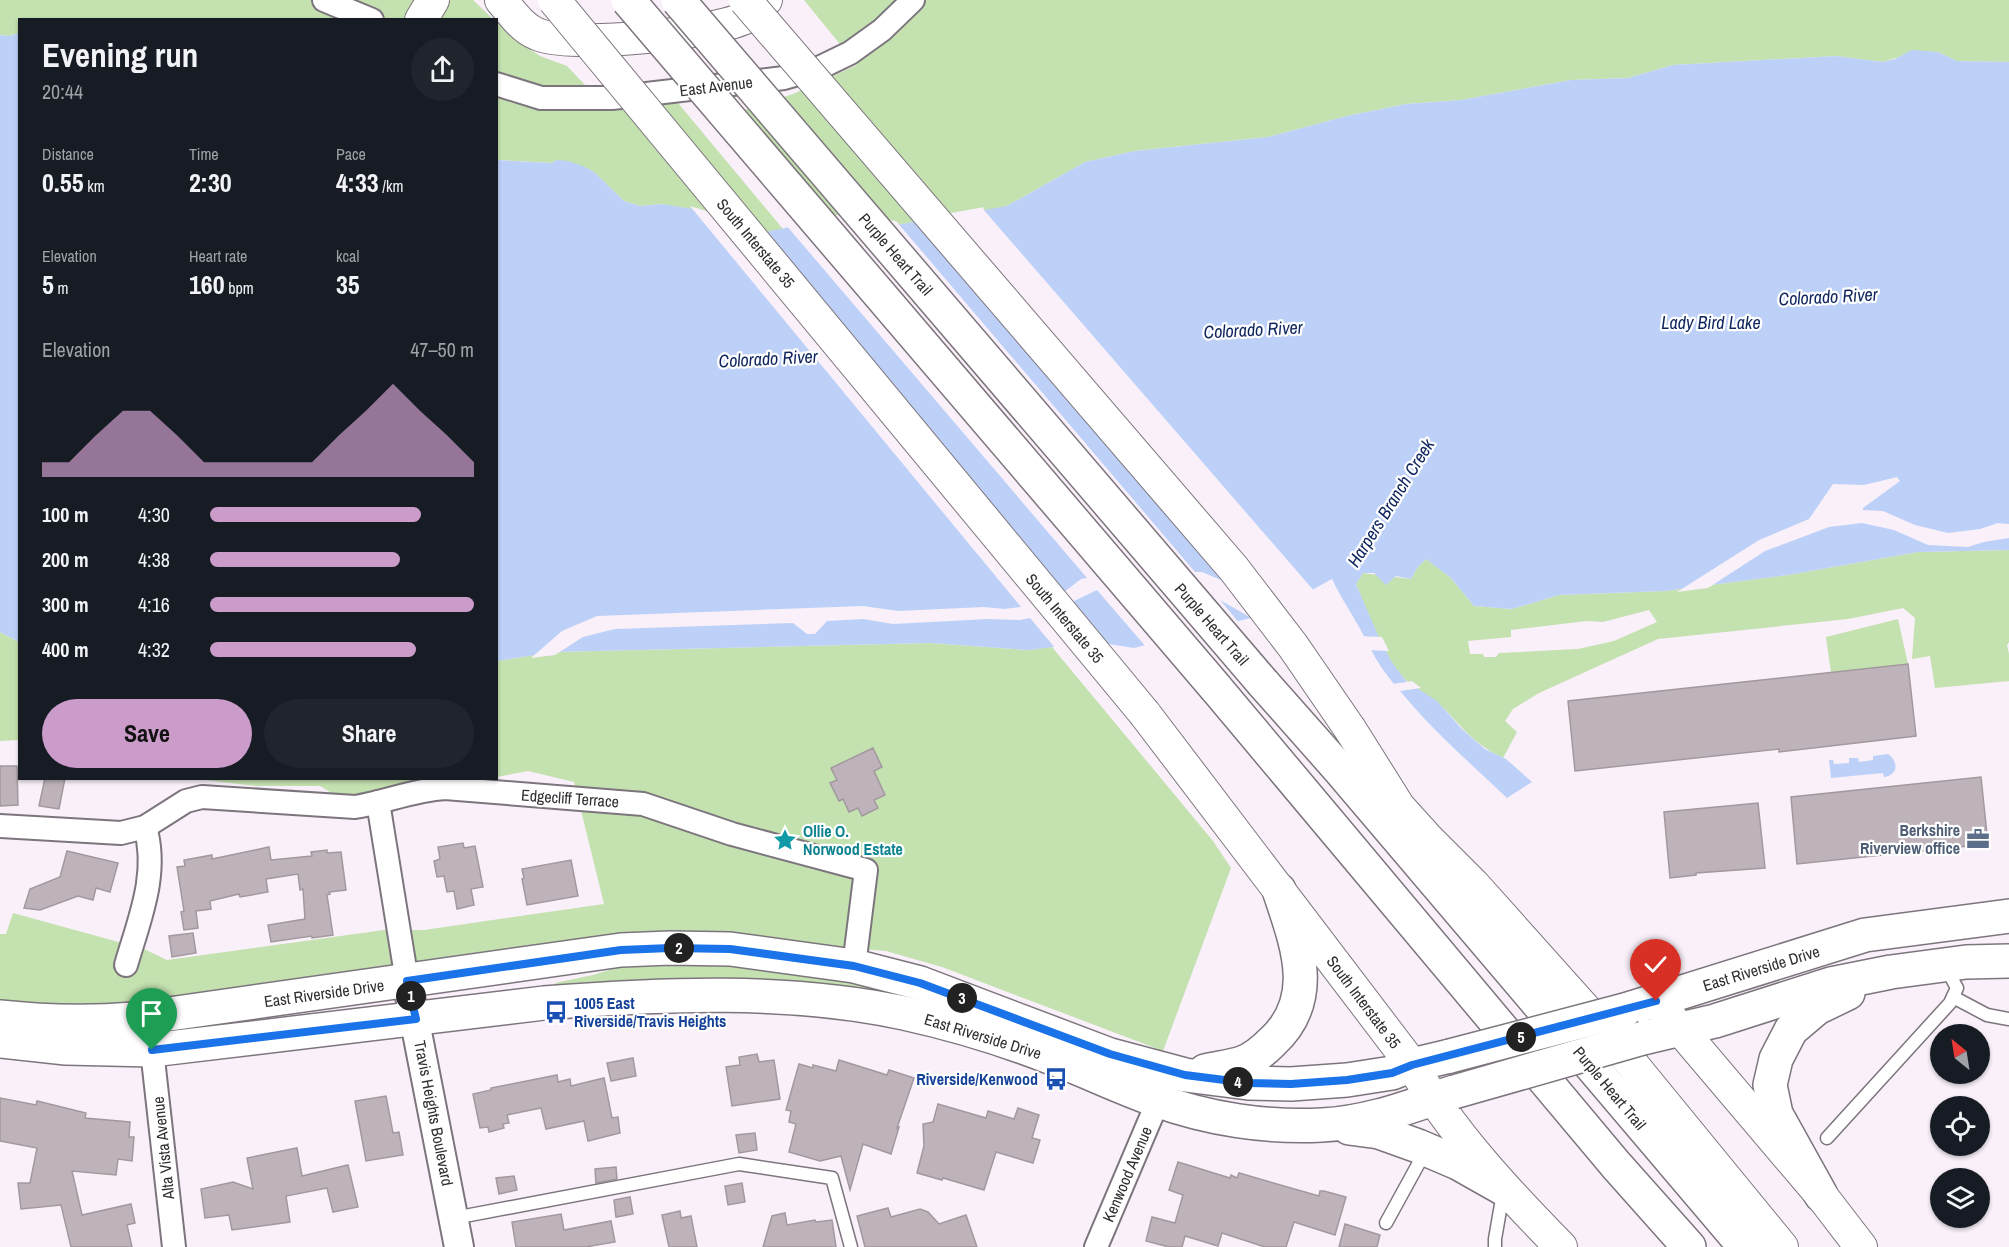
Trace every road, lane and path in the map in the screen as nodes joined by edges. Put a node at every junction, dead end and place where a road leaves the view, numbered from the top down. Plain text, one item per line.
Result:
1 (324, 0) edge
2 (501, 0) edge
3 (554, 0) edge
4 (628, 0) edge
5 (678, 0) edge
6 (745, 0) edge
7 (766, 0) edge
8 (913, 0) edge
9 (367, 18) edge
10 (498, 85) edge
11 (378, 802) junction
12 (0, 826) edge
13 (145, 827) junction
14 (1279, 890) junction
15 (2009, 916) edge
16 (2009, 961) edge
17 (126, 964) dead end
18 (1944, 965) junction
19 (854, 966) junction
20 (1891, 972) junction
21 (407, 981) junction
22 (1953, 997) junction
23 (1656, 1001) junction
24 (0, 1017) edge
25 (416, 1019) junction
26 (2009, 1019) edge
27 (1682, 1030) junction
28 (0, 1041) edge
29 (152, 1050) junction
30 (1412, 1065) junction
31 (1185, 1075) junction
32 (1443, 1095) junction
33 (1158, 1101) junction
34 (1324, 1125) junction
35 (1827, 1138) dead end
36 (1426, 1149) junction
37 (1504, 1189) junction
38 (1821, 1195) junction
39 (454, 1218) junction
40 (1386, 1223) dead end
41 (174, 1247) edge
42 (459, 1247) edge
43 (851, 1247) edge
44 (1096, 1247) edge
45 (1496, 1247) edge
46 (1561, 1247) edge
47 (1689, 1247) edge
48 (1745, 1247) edge
49 (1782, 1247) edge
50 (1861, 1247) edge

1 - 9 street
2 - 7 main road
3 - 14 main road, South Interstate 35, bridge
4 - 47 main road, bridge
5 - 48 main road, Purple Heart Trail, bridge
6 - 49 main road, bridge
8 - 10 street, East Avenue
11 - 13 street, Edgecliff Terrace
11 - 19 street, Edgecliff Terrace
11 - 21 street, Travis Heights Boulevard
12 - 13 street, Edgecliff Terrace
13 - 17 street
14 - 30 main road, South Interstate 35
14 - 31 main road
15 - 23 main road, East Riverside Drive
16 - 18 main road, East Riverside Drive
18 - 20 main road, East Riverside Drive
18 - 22 lane
19 - 21 main road, East Riverside Drive
19 - 31 main road, East Riverside Drive
20 - 27 main road, East Riverside Drive
20 - 38 main road
21 - 24 main road, East Riverside Drive
21 - 25 street, Travis Heights Boulevard
22 - 26 lane
22 - 35 lane
23 - 27 main road
23 - 30 main road, East Riverside Drive, bridge
25 - 29 main road, East Riverside Drive
25 - 33 main road, East Riverside Drive
25 - 39 street, Travis Heights Boulevard
27 - 32 main road, East Riverside Drive, bridge
27 - 38 main road
28 - 29 main road, East Riverside Drive
29 - 41 street, Alta Vista Avenue
30 - 31 main road, East Riverside Drive
30 - 32 main road, South Interstate 35
32 - 34 main road, East Riverside Drive
32 - 37 main road, South Interstate 35
33 - 34 main road, East Riverside Drive
33 - 44 street, Kenwood Avenue
34 - 36 main road
36 - 37 main road
36 - 40 lane
37 - 45 lane
37 - 46 main road, South Interstate 35
38 - 50 main road
39 - 42 street, Travis Heights Boulevard
39 - 43 lane

